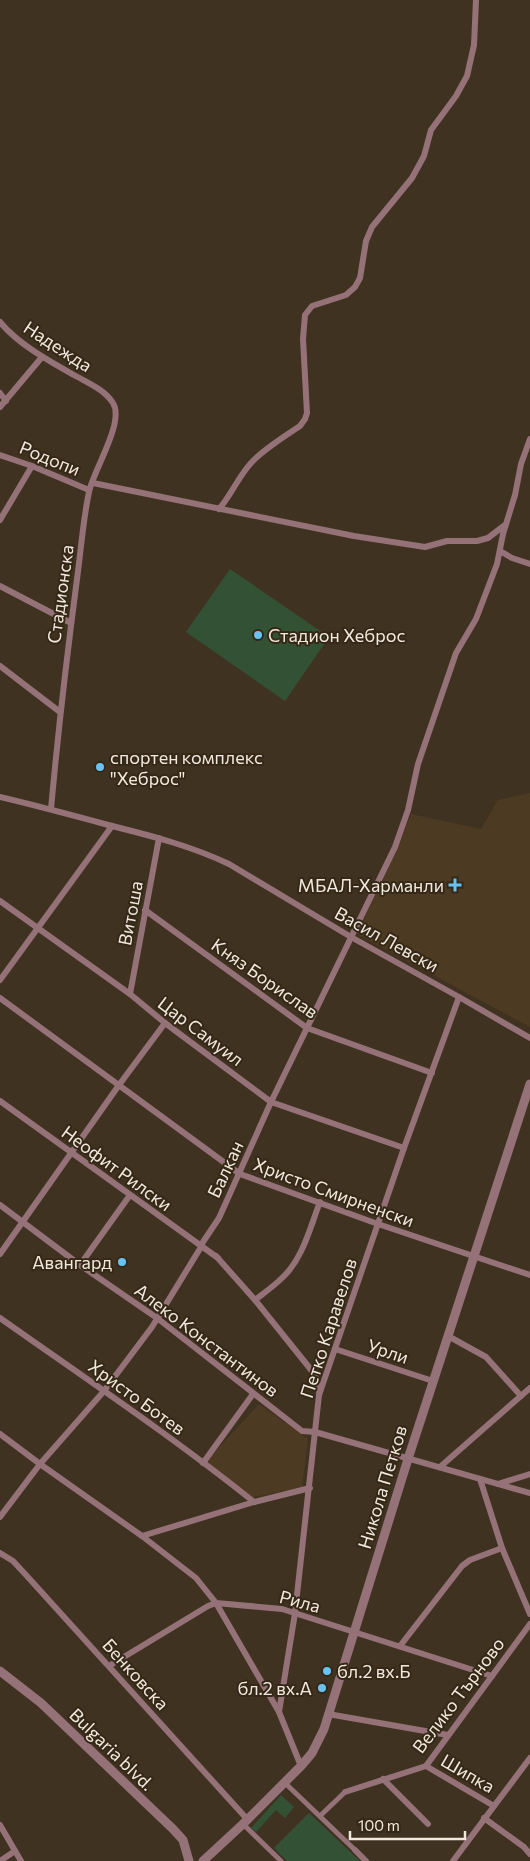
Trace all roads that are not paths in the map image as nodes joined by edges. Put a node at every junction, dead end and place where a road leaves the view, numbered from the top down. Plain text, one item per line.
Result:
1 (476, 0) edge
2 (0, 322) edge
3 (42, 357) junction
4 (103, 391) joint
5 (0, 393) edge
6 (6, 400) junction
7 (0, 407) edge
8 (530, 438) edge
9 (0, 455) edge
10 (32, 466) junction
11 (92, 483) junction
12 (89, 490) junction
13 (219, 509) junction
14 (0, 520) edge
15 (505, 525) junction
16 (500, 551) junction
17 (530, 564) edge
18 (0, 586) edge
19 (71, 622) junction
20 (0, 666) edge
21 (60, 712) junction
22 (0, 797) edge
23 (50, 809) junction
24 (112, 826) junction
25 (160, 838) junction
26 (0, 901) edge
27 (146, 910) junction
28 (38, 928) junction
29 (351, 937) junction
30 (0, 980) edge
31 (130, 994) junction
32 (459, 996) junction
33 (0, 998) edge
34 (165, 1023) junction
35 (307, 1028) junction
36 (530, 1038) edge
37 (432, 1073) junction
38 (530, 1084) edge
39 (119, 1085) junction
40 (527, 1099) edge
41 (0, 1101) edge
42 (271, 1102) junction
43 (404, 1148) junction
44 (71, 1154) junction
45 (240, 1174) junction
46 (130, 1195) junction
47 (320, 1202) junction
48 (0, 1205) edge
49 (23, 1222) junction
50 (378, 1224) junction
51 (202, 1244) junction
52 (0, 1254) edge
53 (474, 1256) junction
54 (80, 1265) junction
55 (530, 1275) edge
56 (255, 1300) junction
57 (0, 1318) edge
58 (157, 1318) junction
59 (448, 1336) junction
60 (335, 1349) junction
61 (433, 1381) junction
62 (530, 1388) edge
63 (104, 1391) junction
64 (253, 1394) junction
65 (319, 1395) junction
66 (521, 1396) junction
67 (315, 1432) junction
68 (0, 1434) edge
69 (408, 1459) junction
70 (203, 1463) junction
71 (40, 1464) junction
72 (440, 1468) junction
73 (530, 1474) edge
74 (480, 1479) junction
75 (497, 1484) junction
76 (310, 1488) junction
77 (530, 1493) edge
78 (254, 1502) junction
79 (0, 1517) edge
80 (142, 1536) junction
81 (502, 1548) junction
82 (0, 1553) edge
83 (216, 1603) junction
84 (295, 1613) junction
85 (530, 1614) edge
86 (530, 1624) edge
87 (355, 1632) junction
88 (400, 1646) junction
89 (109, 1666) junction
90 (0, 1670) edge
91 (492, 1676) junction
92 (279, 1712) junction
93 (328, 1714) junction
94 (448, 1735) junction
95 (530, 1758) edge
96 (300, 1766) junction
97 (426, 1766) junction
98 (383, 1779) junction
99 (284, 1782) junction
100 (345, 1792) joint
101 (494, 1806) junction
102 (320, 1816) junction
103 (484, 1818) junction
104 (245, 1822) junction
105 (428, 1824) dead end
106 (0, 1825) edge
107 (355, 1850) joint
108 (15, 1851) junction
109 (530, 1854) edge
110 (0, 1861) edge
111 (21, 1861) edge
112 (190, 1861) edge
113 (203, 1861) edge
114 (281, 1861) edge
115 (366, 1861) edge
116 (453, 1861) edge

1 - 13 street
2 - 3 street, Надежда
3 - 4 street, Надежда
3 - 6 street
4 - 11 street, Стадионска
5 - 6 street
6 - 7 street
8 - 15 street, Балкан
9 - 10 street, Родопи
10 - 12 street, Родопи
10 - 14 street
11 - 12 street, Стадионска
11 - 13 street
12 - 19 street, Стадионска
13 - 15 street
15 - 16 street, Балкан
16 - 17 street
16 - 29 street, Балкан
18 - 19 street
19 - 21 street, Стадионска
20 - 21 street
21 - 23 street, Стадионска
22 - 23 street, Васил Левски
23 - 24 street, Васил Левски
24 - 25 street, Васил Левски
24 - 28 street
25 - 27 street, Витоша
25 - 29 street, Васил Левски
26 - 28 street, Цар Самуил
27 - 31 street, Витоша
27 - 35 street, Княз Борислав
28 - 30 street
28 - 31 street, Цар Самуил
29 - 32 street, Васил Левски
29 - 35 street, Балкан
31 - 34 street, Цар Самуил
32 - 36 street, Васил Левски
32 - 37 street, Петко Каравелов
33 - 39 street, Христо Смирненски
34 - 39 street
34 - 42 street, Цар Самуил
35 - 37 street, Княз Борислав
35 - 42 street, Балкан
37 - 43 street, Петко Каравелов
38 - 40 street, Никола Петков
39 - 44 street
39 - 45 street, Христо Смирненски
40 - 53 street, Никола Петков
41 - 44 street, Неофит Рилски
42 - 43 street, Цар Самуил
42 - 45 street, Балкан
43 - 50 street, Петко Каравелов
44 - 46 street, Неофит Рилски
44 - 49 street
45 - 47 street, Христо Смирненски
45 - 51 street, Балкан
46 - 51 street, Неофит Рилски
46 - 54 street
47 - 50 street, Христо Смирненски
47 - 56 street
48 - 49 street, Алеко Константинов
49 - 52 street
49 - 54 street, Алеко Константинов
50 - 53 street, Христо Смирненски
50 - 60 street, Петко Каравелов
51 - 56 street, Неофит Рилски
51 - 58 street, Балкан
53 - 55 street, Христо Смирненски
53 - 59 street, Никола Петков
54 - 58 street, Алеко Константинов
56 - 65 street, Неофит Рилски
57 - 63 street, Христо Ботев
58 - 63 street, Балкан
58 - 64 street, Алеко Константинов
59 - 61 street, Никола Петков
59 - 66 street
60 - 61 street, Урли
60 - 65 street, Петко Каравелов
61 - 69 street, Никола Петков
62 - 66 street
63 - 70 street, Христо Ботев
63 - 71 street, Балкан
64 - 67 street, Алеко Константинов
64 - 70 street
65 - 67 street, Петко Каравелов
66 - 72 street
67 - 69 street, Алеко Константинов
67 - 76 street, Петко Каравелов
68 - 71 street
69 - 72 street, Алеко Константинов
69 - 87 street, Никола Петков
70 - 78 street, Христо Ботев
71 - 79 street, Балкан
71 - 80 street
72 - 74 street, Алеко Константинов
73 - 75 street
74 - 75 street, Алеко Константинов
74 - 81 street
75 - 77 street, Алеко Константинов
76 - 78 street
76 - 84 street, Петко Каравелов
78 - 80 street
80 - 83 street
81 - 85 street
81 - 88 street
82 - 89 street, Бенковска
83 - 84 street, Рила
83 - 89 street
83 - 92 street
84 - 87 street, Рила
84 - 92 street, Петко Каравелов
86 - 91 street, Велико Търново
87 - 88 street, Рила
87 - 93 street, Никола Петков
88 - 91 street, Рила
89 - 104 street, Бенковска
90 - 112 street, Bulgaria blvd.
91 - 94 street, Велико Търново
92 - 96 street
93 - 94 street
93 - 96 street, Никола Петков
94 - 97 street, Велико Търново
95 - 101 street
96 - 99 street, Никола Петков
97 - 98 street, Велико Търново
97 - 101 street, Шипка
98 - 100 street, Велико Търново
98 - 105 street
99 - 102 street
99 - 104 street, Никола Петков
100 - 102 street
101 - 103 street
102 - 107 street
103 - 109 street
103 - 116 street
104 - 113 street, Никола Петков
104 - 114 street
106 - 108 street
107 - 115 street
108 - 110 street
108 - 111 street

